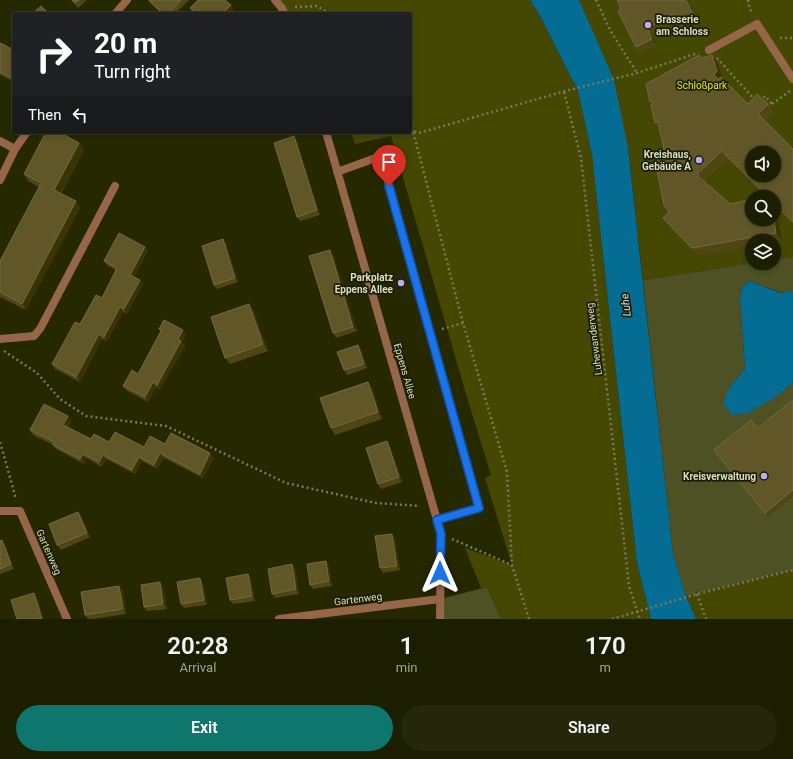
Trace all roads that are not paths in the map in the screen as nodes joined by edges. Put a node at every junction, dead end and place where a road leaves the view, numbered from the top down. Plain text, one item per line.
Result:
1 (127, 0) edge
2 (275, 0) edge
3 (283, 10) edge
4 (117, 12) edge
5 (709, 50) road end
6 (793, 79) edge
7 (25, 134) edge
8 (327, 134) edge
9 (0, 141) edge
10 (14, 149) junction
11 (338, 172) junction
12 (0, 180) edge
13 (115, 186) dead end
14 (0, 339) edge
15 (0, 511) edge
16 (437, 520) junction
17 (440, 599) junction
18 (67, 619) edge
19 (279, 619) edge
20 (440, 619) edge

1 - 4 street
2 - 3 street
5 - 6 street
7 - 10 street
8 - 11 street, Eppens Allee
9 - 10 street
10 - 12 street
11 - 16 street, Eppens Allee
11 - 16 street
13 - 14 street
15 - 18 street, Gartenweg
16 - 17 street, Eppens Allee
17 - 19 street, Gartenweg
17 - 20 street, Eppens Allee

